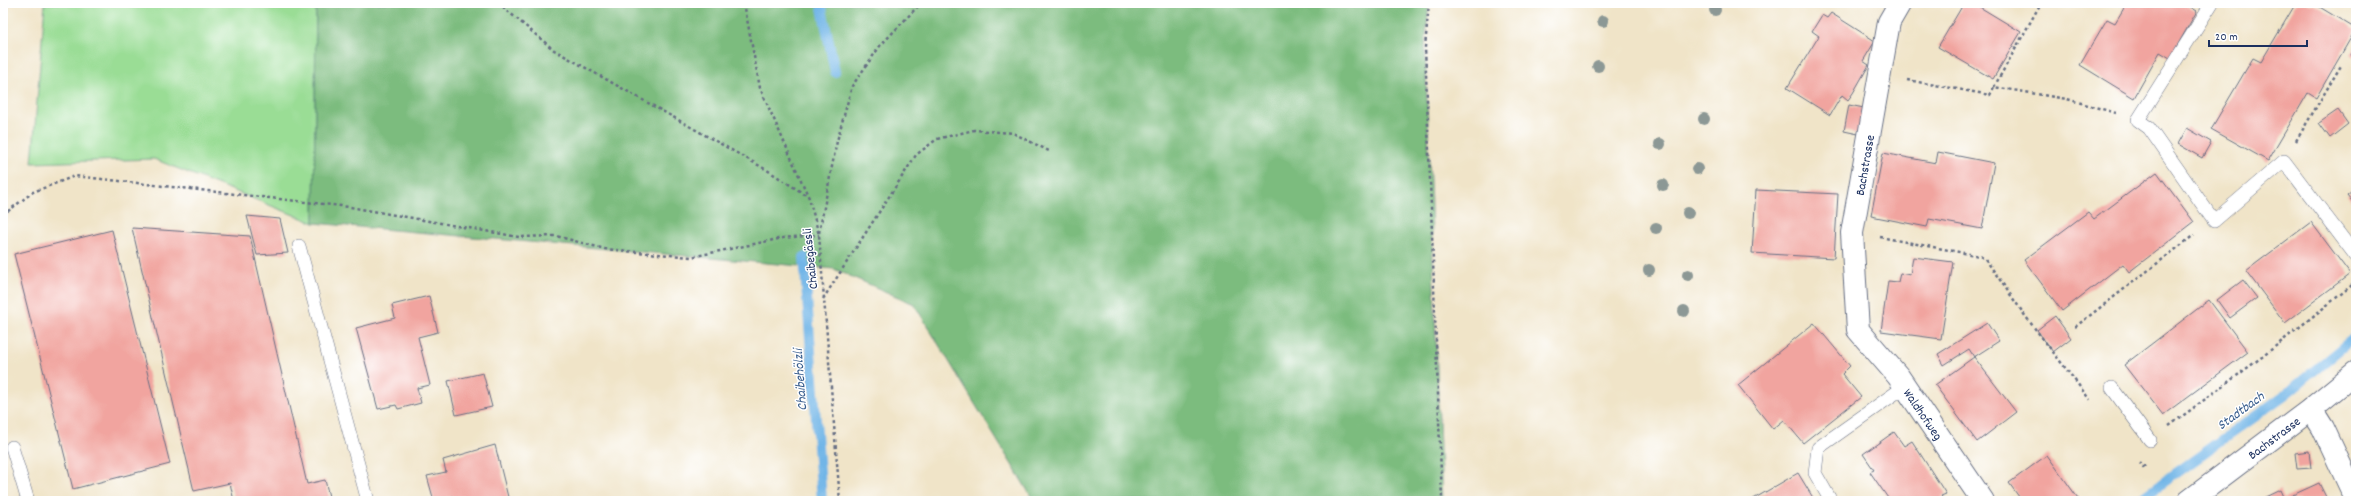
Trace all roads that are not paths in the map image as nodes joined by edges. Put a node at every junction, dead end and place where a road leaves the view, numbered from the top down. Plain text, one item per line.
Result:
1 (1900, 3) edge
2 (2212, 3) edge
3 (299, 246) dead end
4 (2356, 256) edge
5 (1858, 330) joint
6 (2356, 372) edge
7 (1904, 387) junction
8 (2112, 388) dead end
9 (2311, 409) junction
10 (2150, 440) road end
11 (12, 447) dead end
12 (2356, 499) edge
13 (28, 501) edge
14 (368, 501) edge
15 (1831, 501) edge
16 (1983, 501) edge
17 (2189, 501) edge

1 - 5 street, Bachstrasse
2 - 4 lane
3 - 14 lane
5 - 7 street, Waldhofweg
6 - 9 street, Bachstrasse
7 - 15 lane
7 - 16 street, Waldhofweg
8 - 10 lane
9 - 12 street
9 - 17 street, Bachstrasse
11 - 13 lane

